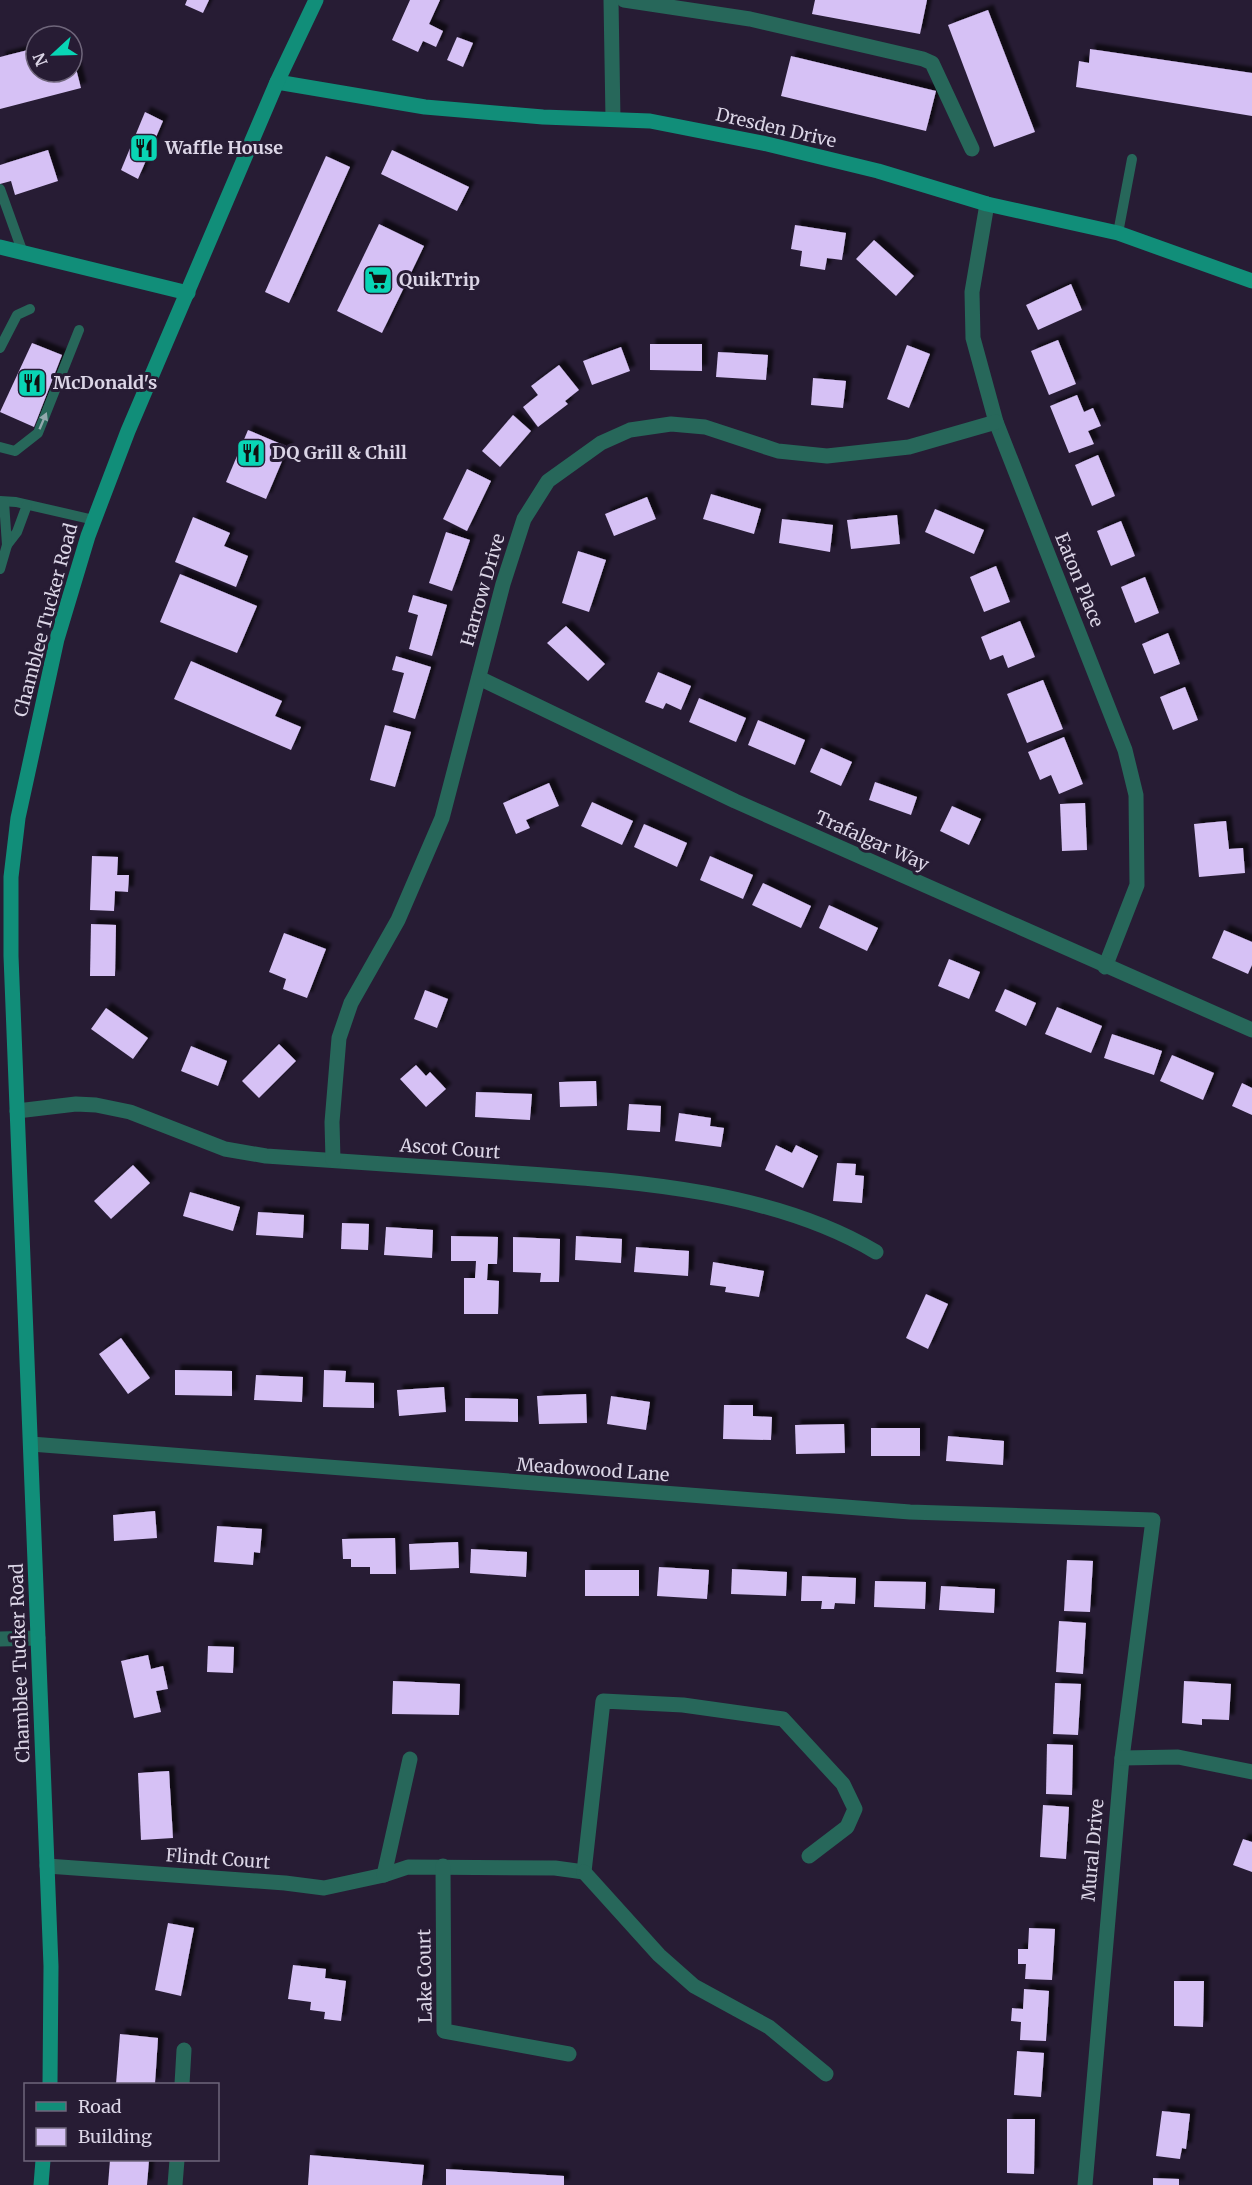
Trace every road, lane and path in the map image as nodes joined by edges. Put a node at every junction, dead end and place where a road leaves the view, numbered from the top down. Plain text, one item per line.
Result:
1 (316, 0) edge
2 (611, 0) edge
3 (624, 0) edge
4 (277, 82) junction
5 (613, 119) junction
6 (972, 149) dead end
7 (1132, 159) dead end
8 (0, 189) edge
9 (987, 204) junction
10 (1119, 233) junction
11 (0, 247) edge
12 (23, 252) junction
13 (1252, 281) edge
14 (188, 293) junction
15 (30, 309) dead end
16 (79, 330) dead end
17 (0, 348) edge
18 (996, 422) junction
19 (1, 448) edge
20 (2, 502) edge
21 (27, 505) junction
22 (94, 520) junction
23 (7, 545) junction
24 (0, 569) edge
25 (479, 678) junction
26 (1105, 967) junction
27 (1252, 1030) edge
28 (18, 1111) junction
29 (333, 1160) junction
30 (876, 1252) dead end
31 (31, 1444) junction
32 (1153, 1520) joint
33 (38, 1638) junction
34 (0, 1639) edge
35 (1122, 1758) junction
36 (410, 1759) dead end
37 (1252, 1772) edge
38 (809, 1856) dead end
39 (47, 1866) junction
40 (443, 1866) junction
41 (584, 1872) junction
42 (384, 1875) junction
43 (184, 2050) dead end
44 (569, 2054) dead end
45 (826, 2074) dead end
46 (50, 2083) edge
47 (182, 2083) edge
48 (43, 2161) edge
49 (177, 2161) edge
50 (41, 2185) edge
51 (175, 2185) edge
52 (1085, 2185) edge

1 - 4 main road, Chamblee Tucker Road
2 - 5 street
3 - 6 street
4 - 5 main road, Dresden Drive
4 - 14 main road, Chamblee Tucker Road
5 - 9 main road, Dresden Drive
7 - 10 lane
8 - 12 lane
9 - 10 main road, Dresden Drive
9 - 18 street, Eaton Place
10 - 13 main road, Dresden Drive
11 - 12 main road
12 - 14 main road
14 - 22 main road, Chamblee Tucker Road
15 - 17 lane
19 -> 16 lane
18 - 25 street, Harrow Drive
18 - 26 street, Eaton Place
20 - 21 lane
20 - 23 lane
21 - 22 lane
21 - 23 lane
22 - 28 main road, Chamblee Tucker Road
23 - 24 lane
25 - 26 street, Trafalgar Way
25 - 29 street, Harrow Drive
26 - 27 street, Trafalgar Way
28 - 29 street, Ascot Court
28 - 31 main road, Chamblee Tucker Road
29 - 30 street, Ascot Court
31 - 32 street, Meadowood Lane
31 - 33 main road, Chamblee Tucker Road
32 - 35 street, Mural Drive
33 - 34 street
33 - 39 main road, Chamblee Tucker Road
35 - 37 street
35 - 52 street, Mural Drive
36 - 42 street
38 - 41 street
39 - 42 street, Flindt Court
39 - 46 main road, Chamblee Tucker Road
40 - 41 street, Flindt Court
40 - 42 street, Flindt Court
40 - 44 street, Lake Court
41 - 45 street
43 - 47 street
48 - 50 main road
49 - 51 street

